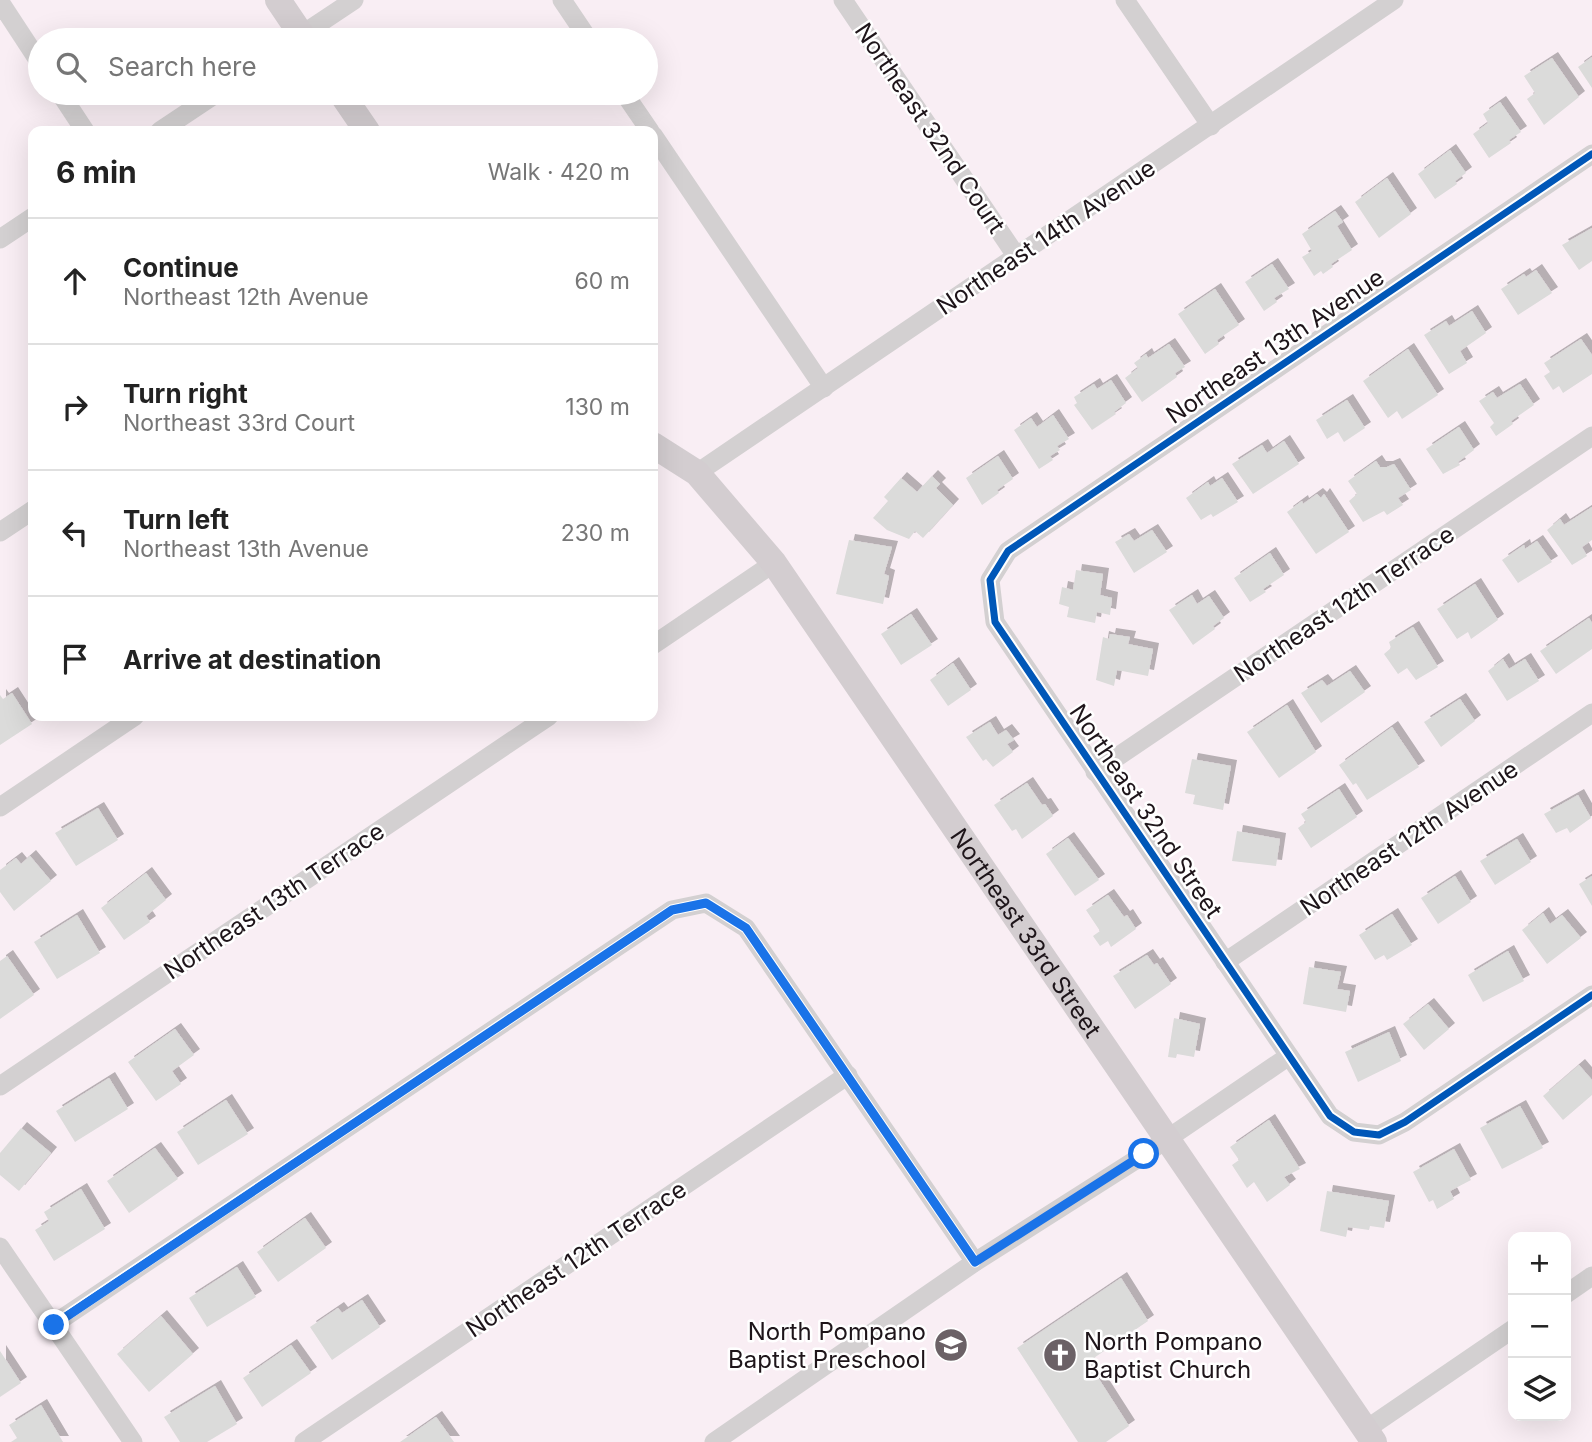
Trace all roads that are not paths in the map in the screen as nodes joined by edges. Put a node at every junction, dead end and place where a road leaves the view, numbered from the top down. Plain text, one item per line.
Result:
1 (278, 0) edge
2 (354, 0) edge
3 (562, 0) edge
4 (843, 0) edge
5 (1125, 0) edge
6 (1394, 0) edge
7 (0, 2) edge
8 (294, 28) edge
9 (315, 28) edge
10 (581, 28) edge
11 (28, 45) edge
12 (68, 105) edge
13 (199, 105) edge
14 (349, 105) edge
15 (632, 105) edge
16 (82, 126) edge
17 (168, 126) edge
18 (364, 126) edge
19 (646, 126) edge
20 (1211, 126) junction
21 (658, 143) edge
22 (1592, 154) edge
23 (28, 220) edge
24 (0, 239) edge
25 (1017, 257) junction
26 (824, 388) junction
27 (1592, 436) edge
28 (658, 448) edge
29 (697, 473) junction
30 (28, 513) edge
31 (0, 532) edge
32 (774, 563) junction
33 (990, 580) joint
34 (658, 642) edge
35 (1592, 713) edge
36 (128, 721) edge
37 (542, 721) edge
38 (1095, 772) junction
39 (0, 807) edge
40 (1225, 962) junction
41 (1592, 995) edge
42 (1289, 1056) junction
43 (848, 1076) junction
44 (0, 1086) edge
45 (1166, 1140) junction
46 (0, 1247) edge
47 (975, 1262) junction
48 (1592, 1276) edge
49 (1571, 1291) edge
50 (54, 1325) junction
51 (1508, 1333) edge
52 (1369, 1436) edge
53 (133, 1442) edge
54 (304, 1442) edge
55 (714, 1442) edge

1 - 8 street
2 - 9 street
3 - 10 street
4 - 25 street, Northeast 32nd Court
5 - 20 street
6 - 20 street, Northeast 14th Avenue
7 - 11 street
12 - 16 street
13 - 17 street
14 - 18 street
15 - 19 street
20 - 25 street, Northeast 14th Avenue
21 - 26 street
22 - 33 street, Northeast 13th Avenue
23 - 24 street
25 - 26 street, Northeast 14th Avenue
26 - 29 street, Northeast 14th Avenue
27 - 38 street, Northeast 12th Terrace
28 - 29 street, Northeast 33rd Street
29 - 32 street, Northeast 33rd Street
30 - 31 street
32 - 34 street
32 - 45 street, Northeast 33rd Street
33 - 38 street, Northeast 32nd Street
35 - 40 street, Northeast 12th Avenue
36 - 39 street
37 - 44 street, Northeast 13th Terrace
38 - 40 street, Northeast 32nd Street
40 - 42 street, Northeast 32nd Street
41 - 42 street, Northeast 32nd Street
42 - 45 street
43 - 47 street
43 - 50 street
43 - 54 street, Northeast 12th Terrace
45 - 47 street
45 - 52 street, Northeast 33rd Street
46 - 50 street
47 - 55 street
48 - 49 street
50 - 53 street
51 - 52 street

